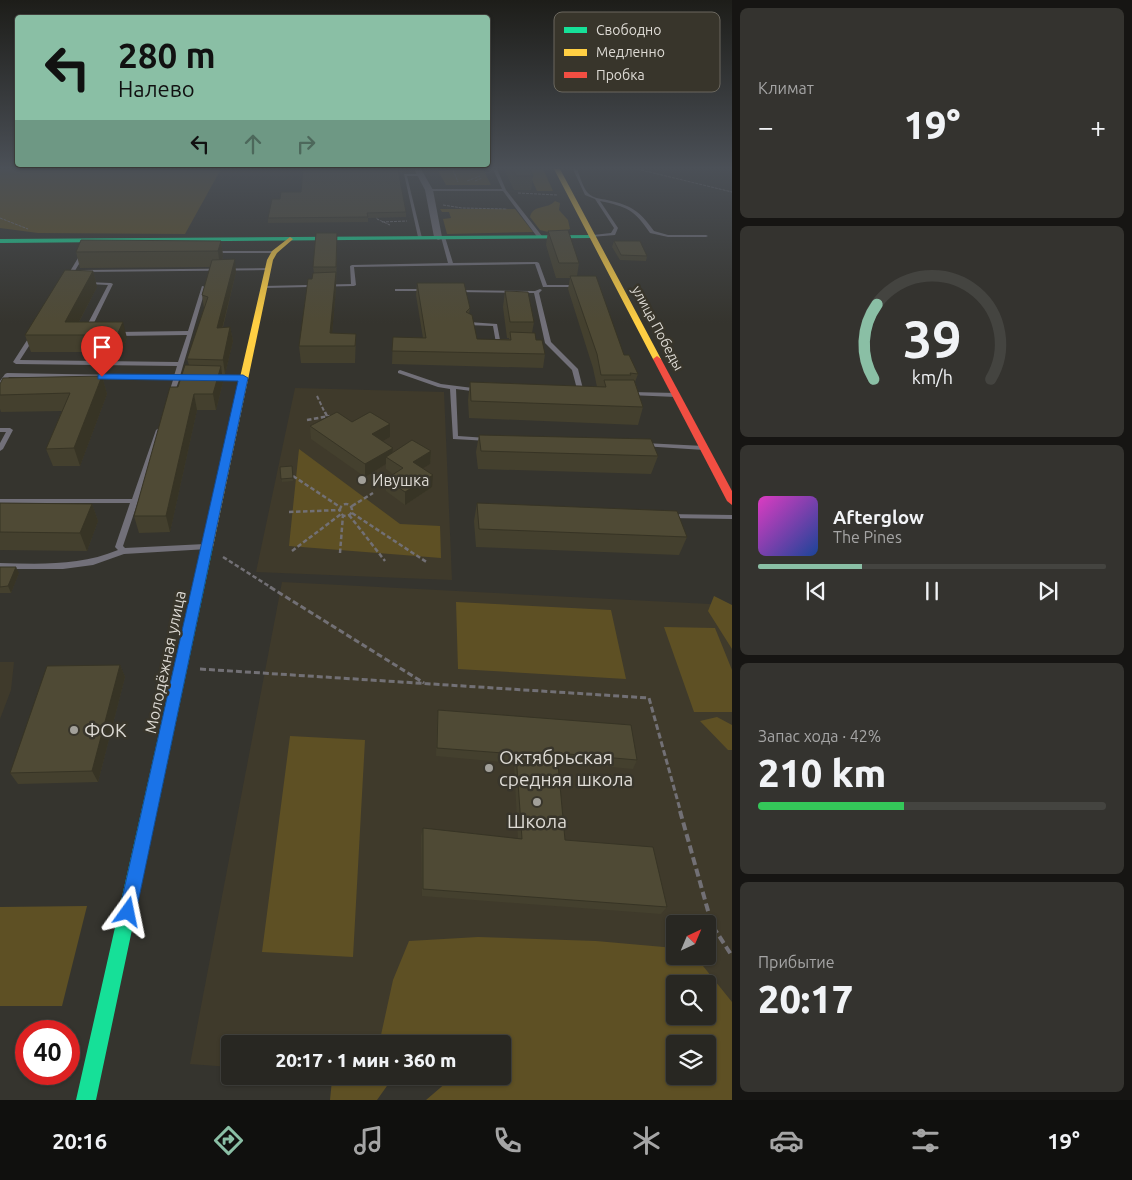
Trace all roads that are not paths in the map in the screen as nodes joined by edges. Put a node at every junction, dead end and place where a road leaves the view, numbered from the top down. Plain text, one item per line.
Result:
1 (416, 220) edge
2 (436, 220) edge
3 (527, 220) edge
4 (585, 220) edge
5 (611, 220) edge
6 (645, 220) edge
7 (593, 236) junction
8 (706, 236) dead end
9 (420, 237) junction
10 (441, 237) junction
11 (540, 237) junction
12 (290, 239) junction
13 (0, 241) edge
14 (84, 252) edge
15 (204, 252) edge
16 (274, 252) junction
17 (451, 264) junction
18 (268, 269) junction
19 (210, 270) junction
20 (72, 271) junction
21 (74, 283) edge
22 (83, 283) edge
23 (545, 286) junction
24 (584, 286) edge
25 (264, 287) junction
26 (396, 290) dead end
27 (436, 290) edge
28 (446, 290) edge
29 (536, 292) junction
30 (469, 324) edge
31 (36, 331) edge
32 (95, 334) edge
33 (114, 334) edge
34 (189, 334) junction
35 (518, 342) edge
36 (538, 342) edge
37 (548, 342) junction
38 (180, 364) junction
39 (400, 372) dead end
40 (177, 378) junction
41 (186, 378) edge
42 (205, 378) edge
43 (243, 378) junction
44 (0, 386) edge
45 (453, 388) junction
46 (485, 390) edge
47 (572, 392) edge
48 (581, 393) junction
49 (591, 393) edge
50 (619, 394) edge
51 (676, 395) junction
52 (167, 407) edge
53 (160, 426) edge
54 (0, 430) edge
55 (495, 440) edge
56 (634, 445) edge
57 (704, 448) junction
58 (0, 449) edge
59 (0, 501) edge
60 (134, 501) junction
61 (732, 501) edge
62 (662, 516) edge
63 (732, 517) edge
64 (207, 547) junction
65 (123, 551) junction
66 (0, 566) edge
67 (86, 1100) edge

1 - 9 lane
2 - 10 street
3 - 11 lane
4 - 7 street, улица Победы
5 - 7 lane
6 - 8 lane
7 - 11 street
7 - 51 street, улица Победы
9 - 10 street
9 - 12 street
10 - 11 street
10 - 17 lane
12 - 13 street
12 - 16 street
14 - 20 lane
15 - 16 lane
16 - 18 street, Молодёжная улица
17 - 23 lane
17 - 25 lane
18 - 19 lane
18 - 25 street, Молодёжная улица
19 - 20 lane
19 - 34 lane
20 - 21 lane
22 - 32 lane
23 - 24 lane
23 - 29 lane
25 - 43 street, Молодёжная улица
26 - 27 lane
28 - 29 lane
29 - 37 lane
30 - 35 lane
31 - 38 lane
33 - 34 lane
34 - 38 lane
36 - 37 lane
37 - 48 lane
38 - 40 lane
39 - 45 lane
40 - 41 lane
40 - 44 lane
40 - 52 lane
42 - 43 lane
43 - 64 street, Молодёжная улица
45 - 46 lane
45 - 55 lane
47 - 48 lane
48 - 49 lane
50 - 51 lane
51 - 57 street, улица Победы
53 - 60 lane
54 - 58 lane
56 - 57 lane
57 - 61 street, улица Победы
59 - 60 lane
60 - 65 lane
62 - 63 lane
64 - 65 lane
64 - 67 street, Молодёжная улица
65 - 66 lane

